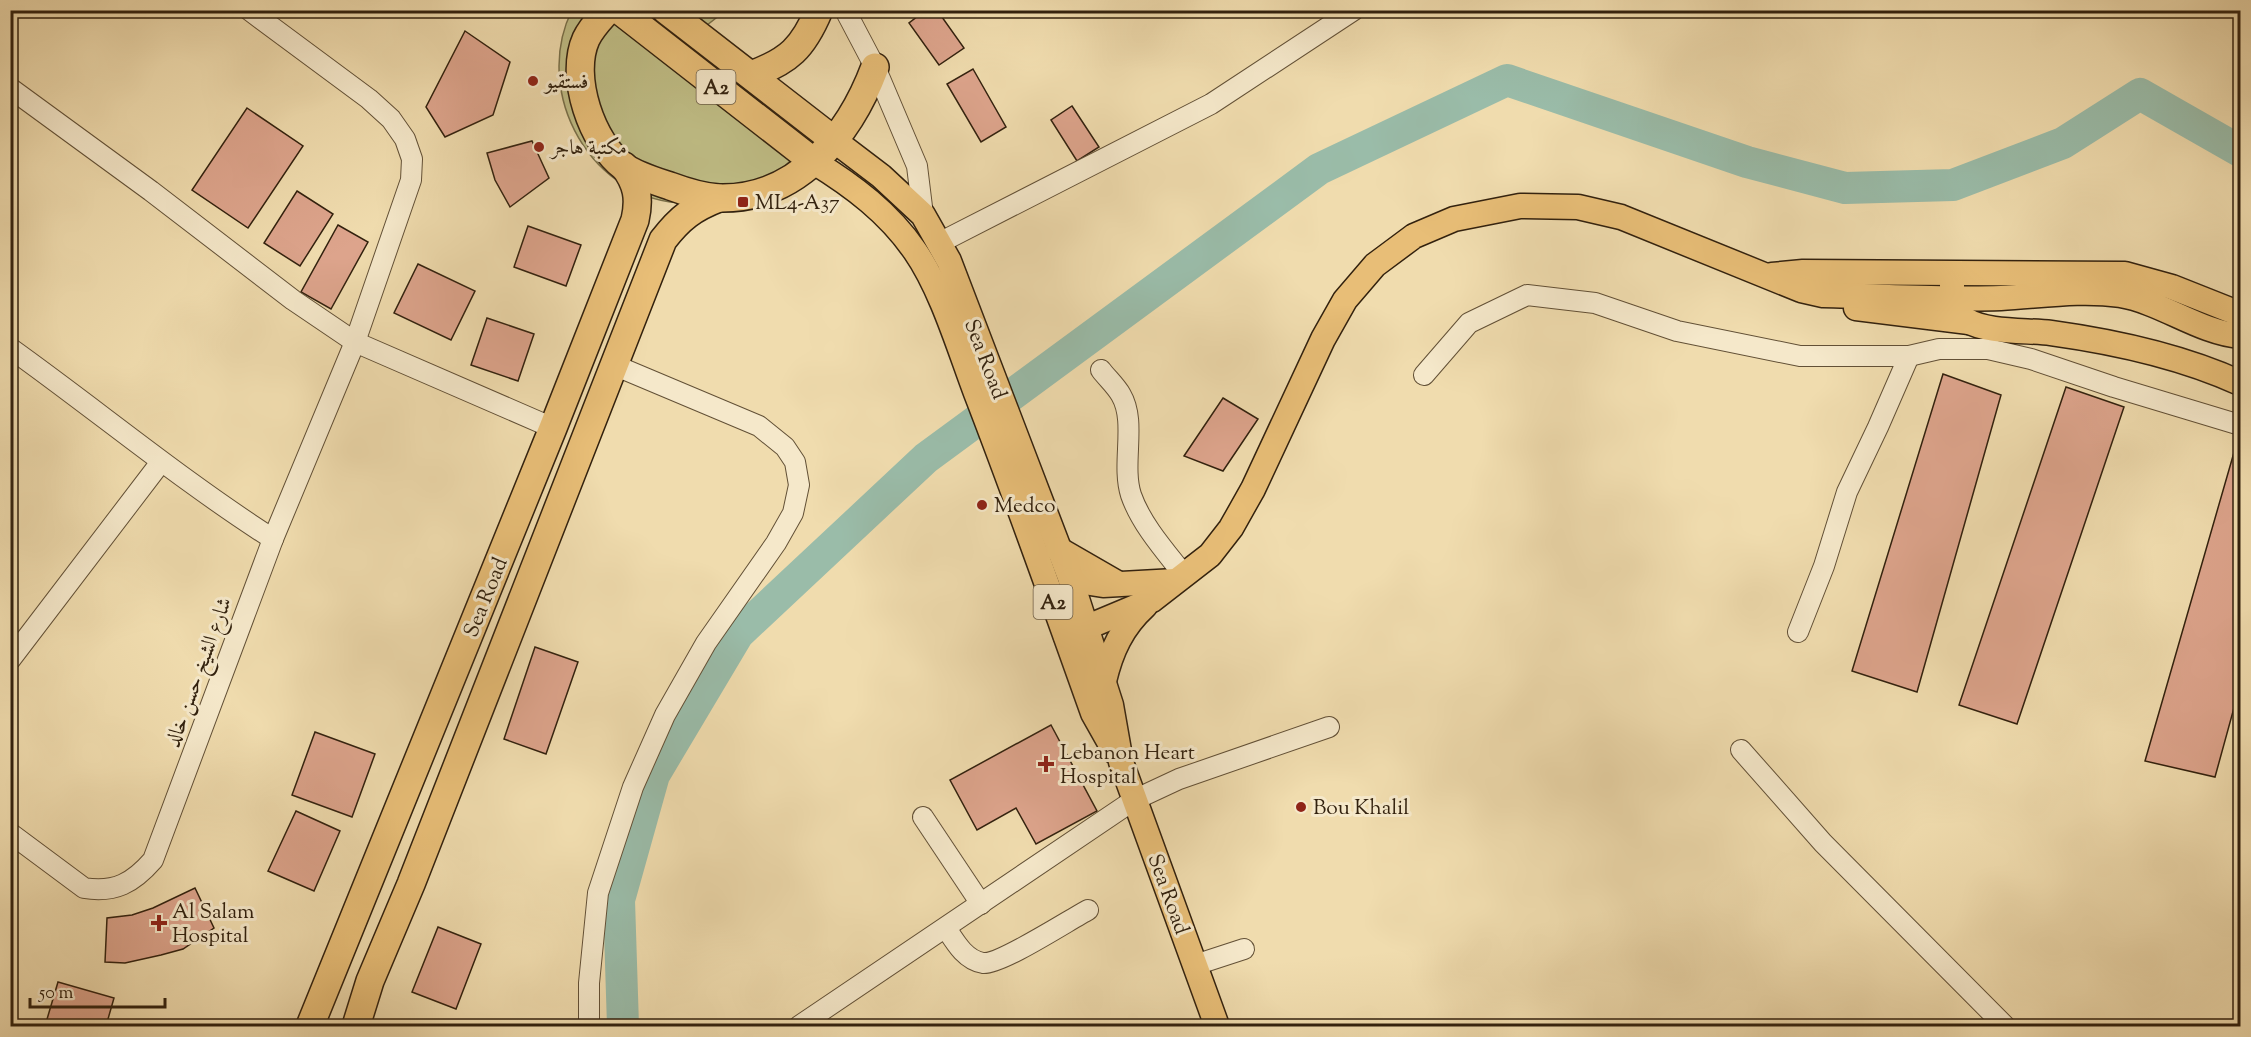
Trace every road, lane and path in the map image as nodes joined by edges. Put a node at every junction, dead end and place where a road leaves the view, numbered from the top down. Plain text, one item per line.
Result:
1 (249, 10) edge
2 (576, 10) edge
3 (608, 10) edge
4 (619, 10) edge
5 (666, 10) edge
6 (819, 10) edge
7 (845, 10) edge
8 (1354, 10) edge
9 (585, 40) junction
10 (875, 67) junction
11 (751, 75) junction
12 (10, 88) edge
13 (809, 120) junction
14 (835, 141) junction
15 (792, 146) junction
16 (813, 162) junction
17 (624, 166) junction
18 (719, 198) junction
19 (923, 215) junction
20 (941, 242) junction
21 (1987, 274) junction
22 (1767, 275) junction
23 (1952, 285) junction
24 (1823, 295) junction
25 (2000, 298) junction
26 (2241, 317) edge
27 (1969, 322) junction
28 (2049, 333) junction
29 (2241, 336) edge
30 (355, 342) junction
31 (10, 348) edge
32 (1910, 356) junction
33 (614, 365) junction
34 (1101, 370) dead end
35 (1424, 375) dead end
36 (2241, 383) edge
37 (996, 416) junction
38 (2241, 425) edge
39 (553, 428) junction
40 (161, 462) junction
41 (273, 539) junction
42 (1058, 549) junction
43 (1180, 578) junction
44 (1071, 580) junction
45 (1119, 584) junction
46 (1152, 600) junction
47 (1076, 632) junction
48 (1798, 632) dead end
49 (10, 660) edge
50 (1104, 681) junction
51 (1329, 727) dead end
52 (1741, 750) dead end
53 (1121, 762) junction
54 (1134, 800) junction
55 (923, 817) dead end
56 (10, 833) edge
57 (981, 904) junction
58 (1088, 910) dead end
59 (946, 928) junction
60 (1244, 949) dead end
61 (1196, 965) junction
62 (310, 1026) edge
63 (356, 1026) edge
64 (589, 1026) edge
65 (799, 1026) edge
66 (1217, 1026) edge
67 (2006, 1026) edge

1 - 30 street, شارع الشيخ حسن خالد
2 - 9 highway
3 - 9 highway, Sea Road
4 - 15 highway, A2
5 - 11 highway, Sea Road / A2
6 - 11 highway
7 - 10 street
8 - 20 street
9 - 17 highway, Sea Road
10 - 14 highway
10 - 19 street
11 - 13 highway, Sea Road / A2
12 - 30 street
13 - 14 highway, Sea Road / A2
13 - 15 highway
14 - 16 highway
14 - 19 main road, Sea Road / A2
15 - 16 highway, A2
16 - 18 highway, Sea Road
16 - 37 main road, Sea Road / A2
17 - 18 highway, Sea Road
17 - 39 highway, Sea Road
18 - 33 highway, Sea Road
19 - 20 main road, Sea Road / A2
20 - 37 main road, Sea Road / A2
21 - 23 main road
21 - 25 main road
21 - 26 main road
22 - 23 main road
22 - 24 main road
22 - 43 main road
23 - 24 main road
23 - 25 main road
23 - 27 main road
24 - 27 main road
25 - 28 main road
25 - 29 main road
27 - 28 main road
28 - 36 main road
30 - 39 street
30 - 41 street, شارع الشيخ حسن خالد
31 - 40 street
32 - 35 street
32 - 38 street
32 - 48 street
33 - 63 highway, Sea Road
33 - 64 street
34 - 43 street
37 - 42 main road, Sea Road / A2
37 - 47 main road, Sea Road / A2
39 - 62 highway, Sea Road
40 - 41 street
40 - 49 street
41 - 56 street, شارع الشيخ حسن خالد
42 - 44 main road, Sea Road / A2
42 - 45 main road
43 - 45 main road
43 - 46 main road
44 - 45 main road
44 - 47 main road, Sea Road / A2
46 - 47 main road
46 - 50 main road
47 - 50 main road, Sea Road / A2
47 - 53 main road, Sea Road / A2
50 - 53 main road, Sea Road / A2
51 - 54 street
52 - 67 street
53 - 54 main road, Sea Road / A2
54 - 57 street
54 - 61 main road, Sea Road / A2
55 - 57 street
57 - 59 street
58 - 59 street
59 - 65 street
60 - 61 street
61 - 66 main road, Sea Road / A2

